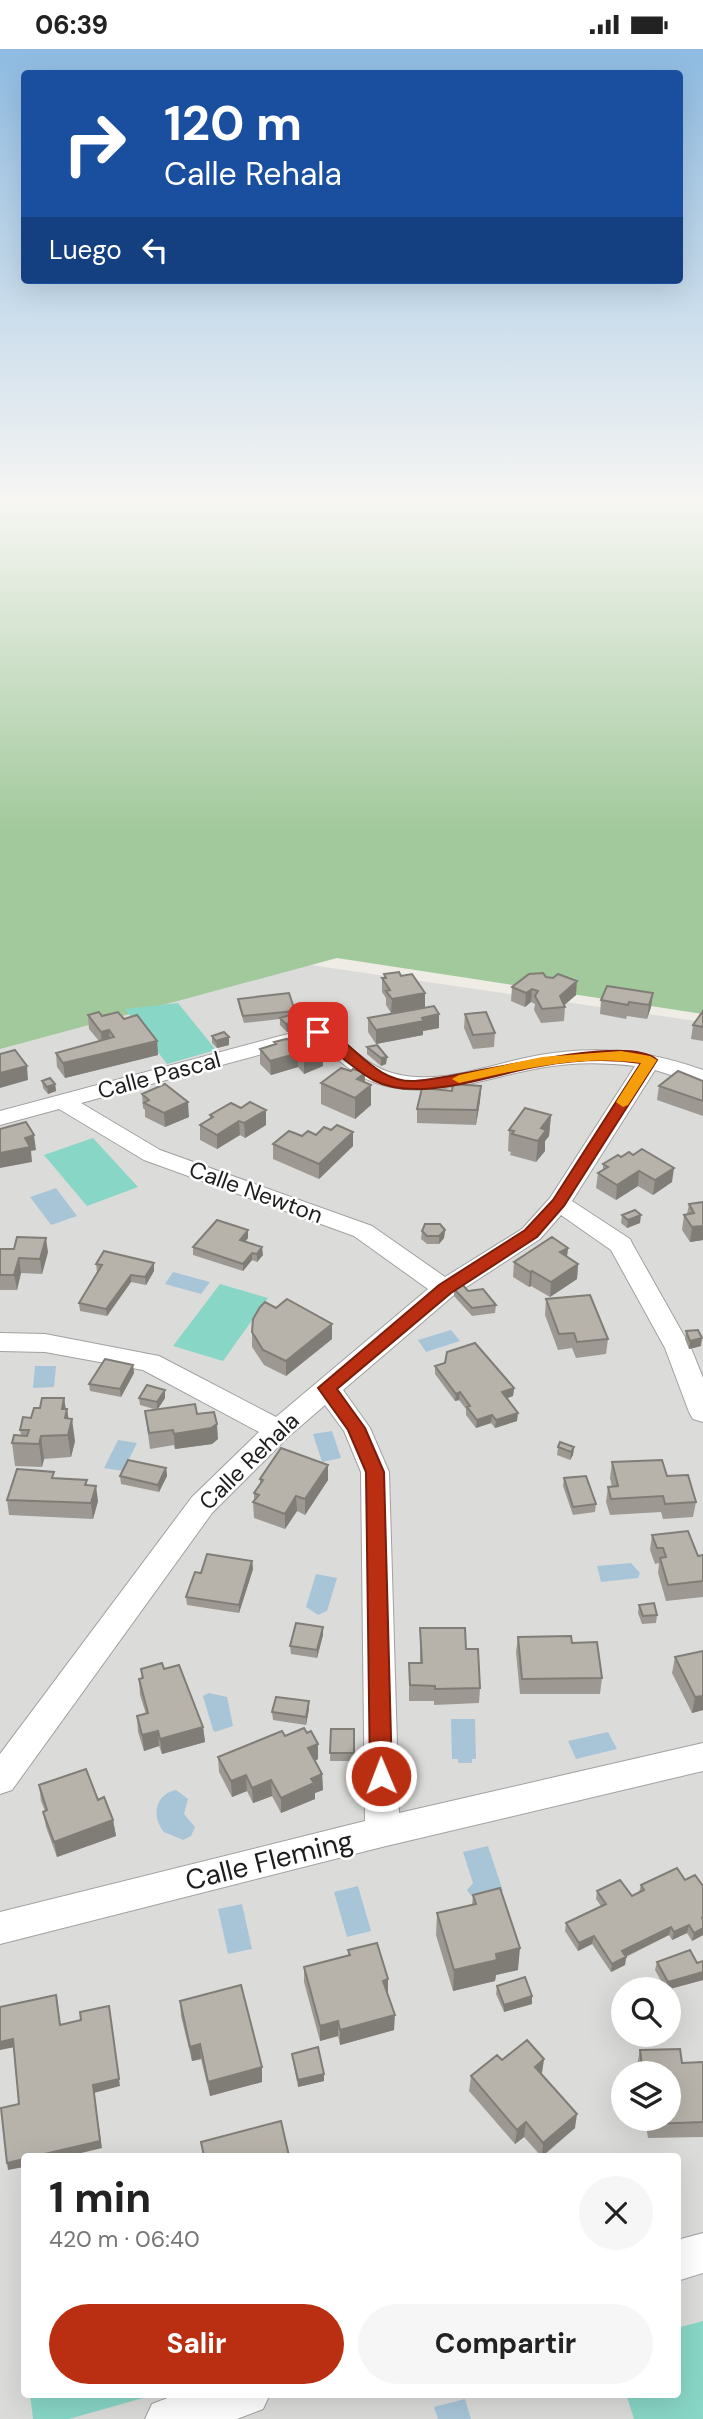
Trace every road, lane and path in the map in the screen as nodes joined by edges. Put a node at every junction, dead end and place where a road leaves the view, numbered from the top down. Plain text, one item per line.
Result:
1 (650, 1060) junction
2 (703, 1078) edge
3 (62, 1102) junction
4 (0, 1118) edge
5 (559, 1203) junction
6 (445, 1289) junction
7 (0, 1342) edge
8 (327, 1388) junction
9 (703, 1412) edge
10 (278, 1430) junction
11 (703, 1757) edge
12 (0, 1780) edge
13 (382, 1832) junction
14 (0, 1928) edge
15 (703, 2253) edge
16 (681, 2260) edge
17 (235, 2398) edge
18 (167, 2419) edge

1 - 2 street
1 - 3 street, Calle Pascal
1 - 5 street, Calle Rehala
3 - 4 street, Calle Pascal
3 - 6 street, Calle Newton
5 - 6 street, Calle Rehala
5 - 9 street
6 - 8 street, Calle Rehala
7 - 10 street
8 - 10 street, Calle Rehala
8 - 13 street
10 - 12 street, Calle Rehala
11 - 13 street, Calle Fleming
13 - 14 street, Calle Fleming
15 - 16 street
17 - 18 street

